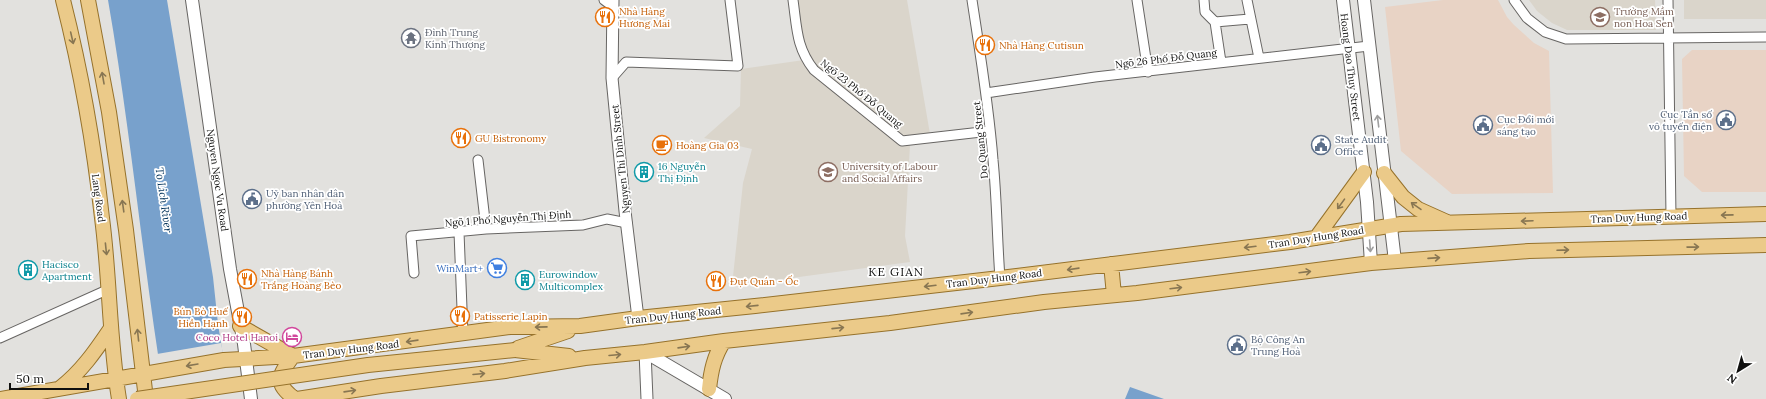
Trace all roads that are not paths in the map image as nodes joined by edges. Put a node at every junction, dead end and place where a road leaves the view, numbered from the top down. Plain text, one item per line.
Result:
1 (63, 0) edge
2 (88, 0) edge
3 (192, 0) edge
4 (730, 0) edge
5 (793, 0) edge
6 (972, 0) edge
7 (1137, 0) edge
8 (1204, 0) edge
9 (1247, 0) edge
10 (1343, 0) edge
11 (1364, 0) edge
12 (1514, 0) edge
13 (1668, 0) edge
14 (610, 2) edge
15 (1250, 19) junction
16 (1215, 22) junction
17 (1766, 37) edge
18 (1668, 38) junction
19 (1369, 46) junction
20 (1350, 48) junction
21 (1258, 58) junction
22 (1221, 62) junction
23 (1148, 72) junction
24 (612, 78) junction
25 (986, 93) junction
26 (990, 131) junction
27 (478, 160) dead end
28 (1364, 172) junction
29 (1384, 174) junction
30 (1766, 214) edge
31 (1671, 216) junction
32 (627, 222) junction
33 (1451, 224) junction
34 (1391, 226) junction
35 (486, 229) junction
36 (1369, 229) junction
37 (459, 232) junction
38 (1316, 238) junction
39 (1766, 246) edge
40 (1395, 261) junction
41 (1371, 263) junction
42 (1111, 264) junction
43 (414, 273) dead end
44 (1000, 278) junction
45 (110, 289) junction
46 (1114, 295) junction
47 (638, 318) junction
48 (240, 326) junction
49 (580, 326) junction
50 (111, 328) junction
51 (463, 334) junction
52 (0, 338) edge
53 (724, 341) junction
54 (515, 350) junction
55 (646, 352) junction
56 (293, 356) junction
57 (585, 358) junction
58 (245, 359) junction
59 (142, 374) junction
60 (115, 378) junction
61 (709, 389) junction
62 (57, 390) junction
63 (37, 397) edge
64 (1, 399) edge
65 (119, 399) edge
66 (137, 399) edge
67 (146, 399) edge
68 (251, 399) edge
69 (296, 399) edge
70 (647, 399) edge
71 (724, 399) edge

1 -> 45 main road, Lang Road
59 -> 2 main road
3 - 48 main road, Nguyen Ngoc Vu Road
4 - 24 street
5 - 26 street, Ngõ 23 Phố Đỗ Quang
6 - 25 street, Do Quang Street
7 - 23 street
8 - 16 street
9 - 15 street
10 - 20 main road, Hoang Dao Thuy Street
11 - 19 main road, Hoang Dao Thuy Street
12 - 18 street
13 - 18 street
14 - 24 street, Nguyen Thi Dinh Street
15 - 16 street
15 - 21 street
16 - 22 street
17 - 18 street
18 - 31 street
19 - 20 street, Ngõ 26 Phố Đỗ Quang
29 -> 19 main road, Hoang Dao Thuy Street
20 - 21 street, Ngõ 26 Phố Đỗ Quang
20 - 28 main road, Hoang Dao Thuy Street
21 - 22 street, Ngõ 26 Phố Đỗ Quang
22 - 23 street, Ngõ 26 Phố Đỗ Quang
23 - 25 street, Ngõ 26 Phố Đỗ Quang
24 - 32 street, Nguyen Thi Dinh Street
25 - 26 street, Do Quang Street
26 - 44 street, Do Quang Street
27 - 35 street
28 - 36 main road, Hoang Dao Thuy Street
28 -> 38 main road
33 -> 29 main road
29 - 34 main road, Hoang Dao Thuy Street
30 -> 31 main road, Tran Duy Hung Road
31 -> 33 main road, Tran Duy Hung Road
32 - 35 street, Ngõ 1 Phố Nguyễn Thị Định
32 - 47 street, Nguyen Thi Dinh Street
33 - 34 main road, Tran Duy Hung Road
34 - 36 main road, Tran Duy Hung Road
34 - 40 main road, Hoang Dao Thuy Street
35 - 37 street, Ngõ 1 Phố Nguyễn Thị Định
36 - 38 main road, Tran Duy Hung Road
36 -> 41 main road, Hoang Dao Thuy Street
37 - 43 street, Ngõ 1 Phố Nguyễn Thị Định
37 - 51 street
38 -> 42 main road, Tran Duy Hung Road
40 -> 39 main road
40 - 41 main road
46 -> 41 main road
42 -> 44 main road, Tran Duy Hung Road
42 - 46 main road
44 -> 47 main road, Tran Duy Hung Road
45 - 50 main road, Lang Road
45 - 52 street
53 -> 46 main road
47 - 49 main road, Tran Duy Hung Road
48 - 56 main road
48 - 58 main road, Nguyen Ngoc Vu Road
49 -> 51 main road, Tran Duy Hung Road
49 - 54 main road
50 - 60 main road, Lang Road
50 - 62 main road
51 -> 56 main road, Tran Duy Hung Road
55 -> 53 main road
53 - 61 main road
54 - 57 main road
54 - 66 main road, bridge
57 -> 55 main road
55 - 61 main road
55 - 70 street
56 - 58 main road, Tran Duy Hung Road
56 - 69 main road
69 -> 57 main road
58 -> 59 main road, Tran Duy Hung Road
58 - 68 main road, Nguyen Ngoc Vu Road
59 - 60 main road, Tran Duy Hung Road
59 - 67 main road
60 - 62 main road, Tran Duy Hung Road
60 - 65 main road, Lang Road
61 - 71 main road
62 - 63 main road, Tran Duy Hung Road
63 - 64 main road, Tran Duy Hung Road

